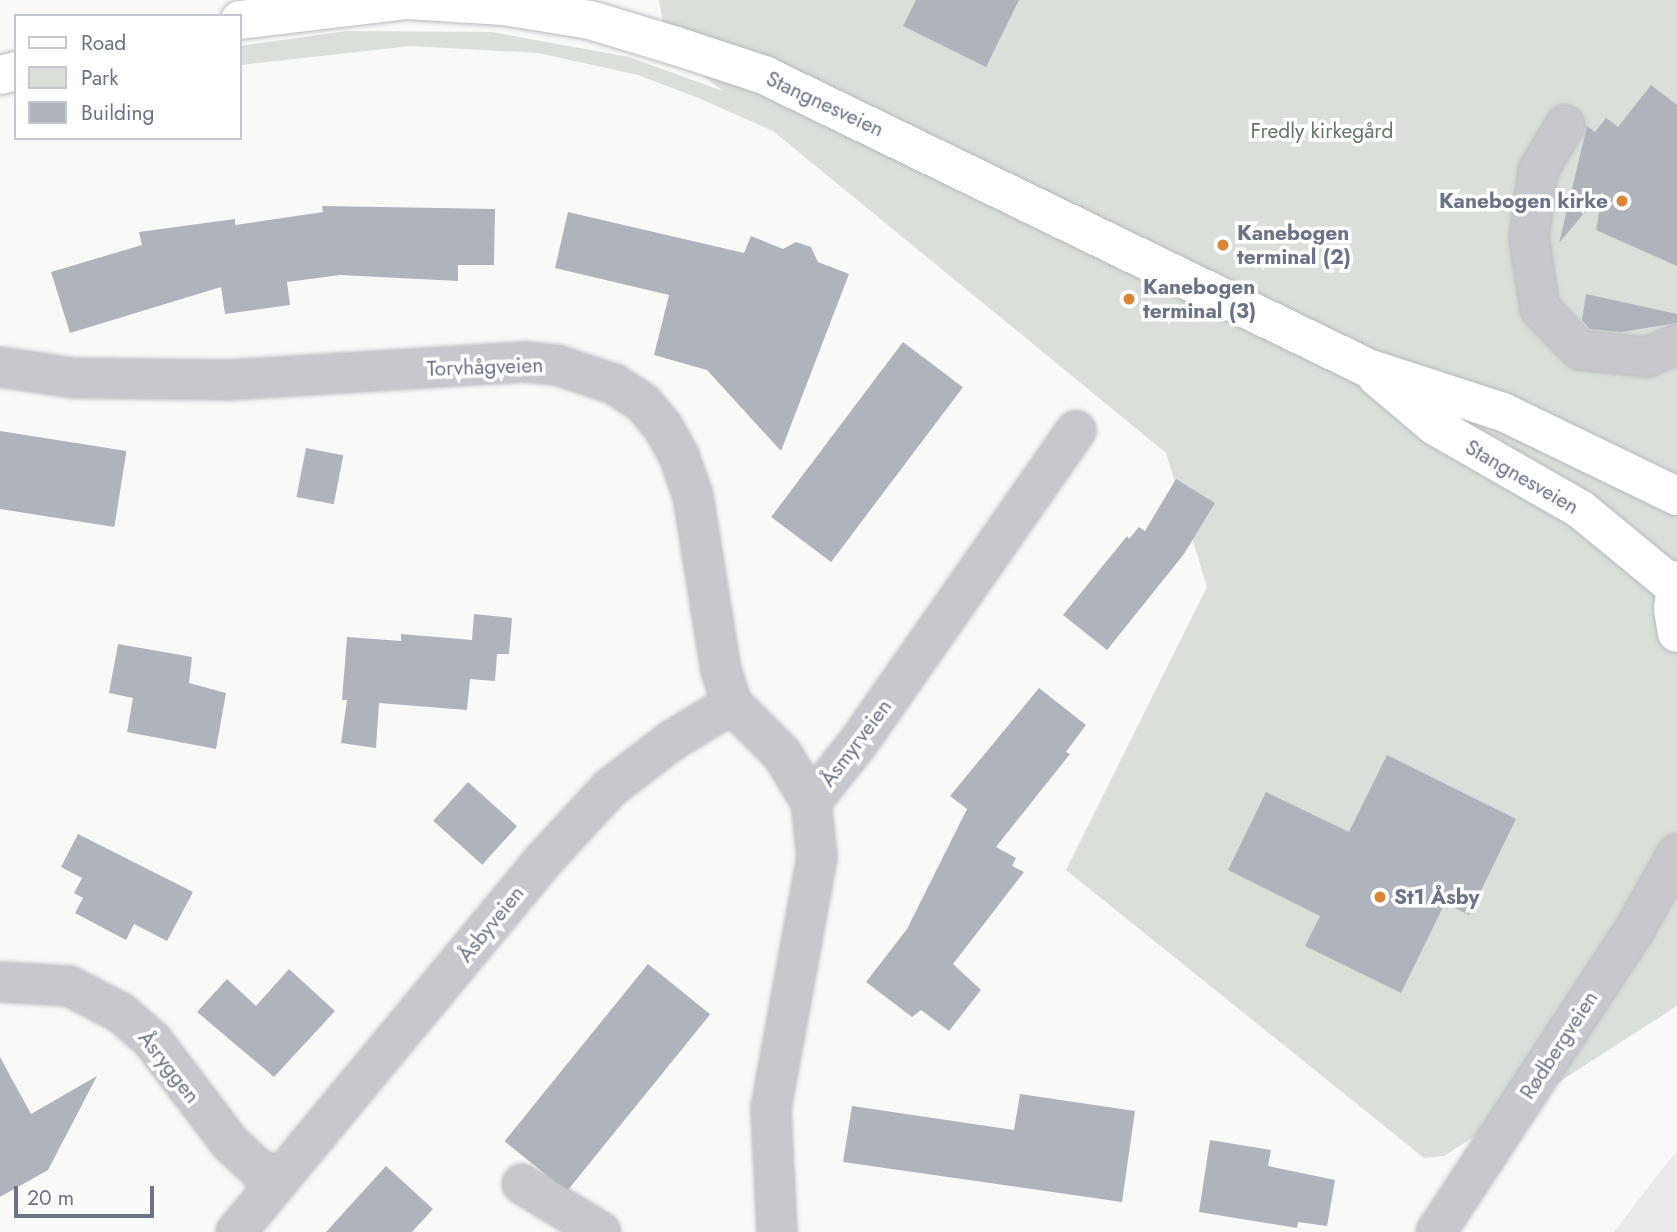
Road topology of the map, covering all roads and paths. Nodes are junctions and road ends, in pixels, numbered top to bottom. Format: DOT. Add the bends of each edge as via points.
graph roads {
  1 [pos="242,20"];
  2 [pos="1564,125"];
  3 [pos="1677,344"];
  4 [pos="0,367"];
  5 [pos="1368,368"];
  6 [pos="1076,430"];
  7 [pos="1677,496"];
  8 [pos="1676,583"];
  9 [pos="1677,632"];
  10 [pos="732,704"];
  11 [pos="811,802"];
  12 [pos="1677,854"];
  13 [pos="0,982"];
  14 [pos="280,1175"];
  15 [pos="522,1184"];
  16 [pos="236,1232"];
  17 [pos="601,1232"];
  18 [pos="777,1232"];
  19 [pos="1436,1232"];
  1 -- 5 [label="main road, Stangnesveien" via="320,8 435,2 504,6 590,20 676,46 776,80"];
  2 -- 3 [label="street" via="1538,171 1529,238 1540,309 1580,350 1648,357"];
  4 -- 10 [label="street, Torvhågveien" via="73,378 215,380 527,362 557,365 614,384 643,403 679,456 693,496 721,670"];
  5 -- 7 [label="main road, Stangnesveien" via="1503,412"];
  5 -- 8 [label="main road, Stangnesveien" via="1436,426 1580,509"];
  6 -- 11 [label="street, Åsmyrveien" via="858,743"];
  8 -- 9 [label="main road, Stangnesveien"];
  10 -- 11 [label="street, Torvhågveien" via="782,754"];
  10 -- 14 [label="street, Åsbyveien" via="671,741 610,788 541,863"];
  11 -- 18 [label="street, Åsmyrveien" via="817,857 771,1108"];
  12 -- 19 [label="street, Rødbergveien" via="1635,929"];
  13 -- 14 [label="street, Åsryggen" via="69,986 121,1013 152,1040 230,1143 260,1171"];
  14 -- 16 [label="street, Åsbyveien"];
  15 -- 17 [label="street"];
}
